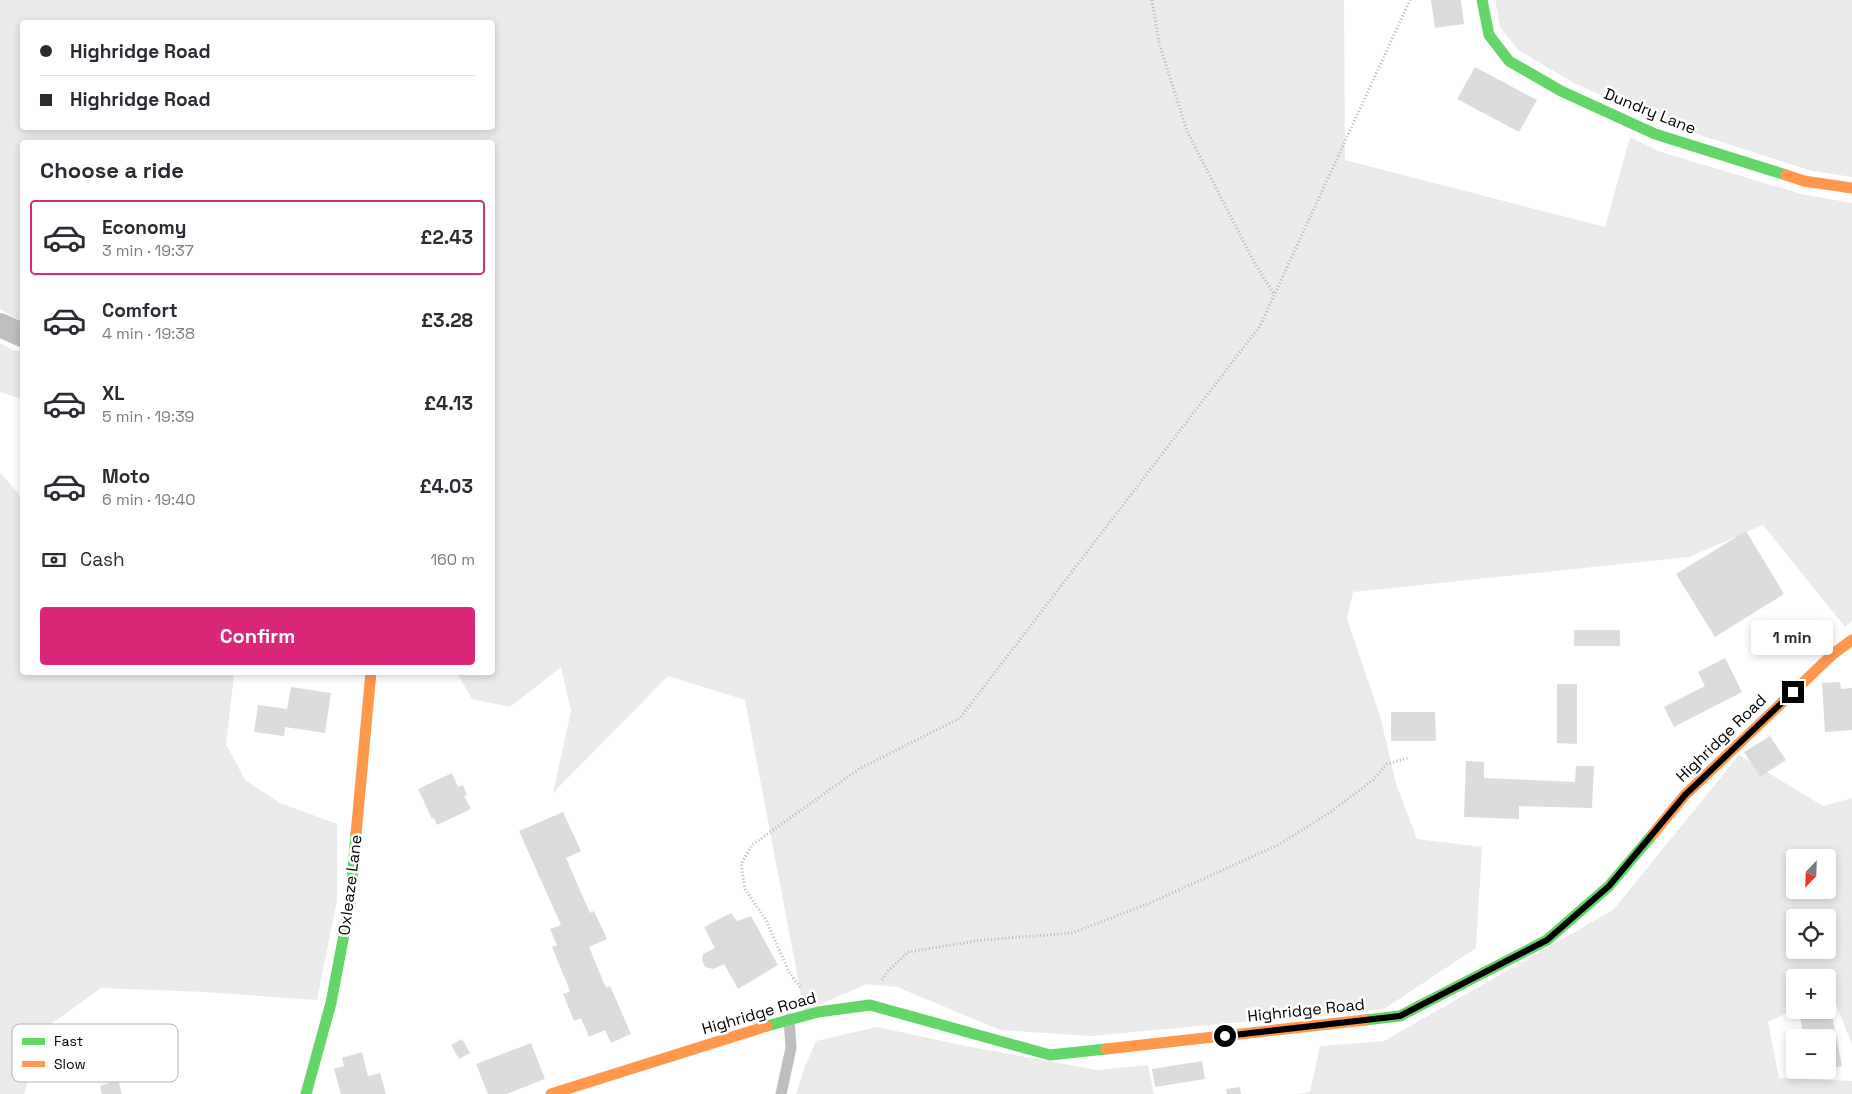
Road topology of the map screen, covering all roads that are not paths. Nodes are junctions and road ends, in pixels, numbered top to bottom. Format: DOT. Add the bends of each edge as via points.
graph roads {
  1 [pos="1482,0"];
  2 [pos="1852,188"];
  3 [pos="0,325"];
  4 [pos="20,334"];
  5 [pos="1852,640"];
  6 [pos="371,675"];
  7 [pos="789,1019"];
  8 [pos="306,1094"];
  9 [pos="551,1094"];
  10 [pos="781,1094"];
  1 -- 2 [label="street, Dundry Lane" via="1489,35 1509,61 1561,91 1655,134 1804,181"];
  3 -- 4 [label="street"];
  5 -- 7 [label="street, Highridge Road" via="1833,654 1685,795 1609,886 1547,940 1400,1016 1050,1055 870,1005"];
  6 -- 8 [label="street, Oxleaze Lane" via="350,903 331,1003"];
  7 -- 9 [label="street, Highridge Road"];
  7 -- 10 [label="lane" via="791,1048"];
}
